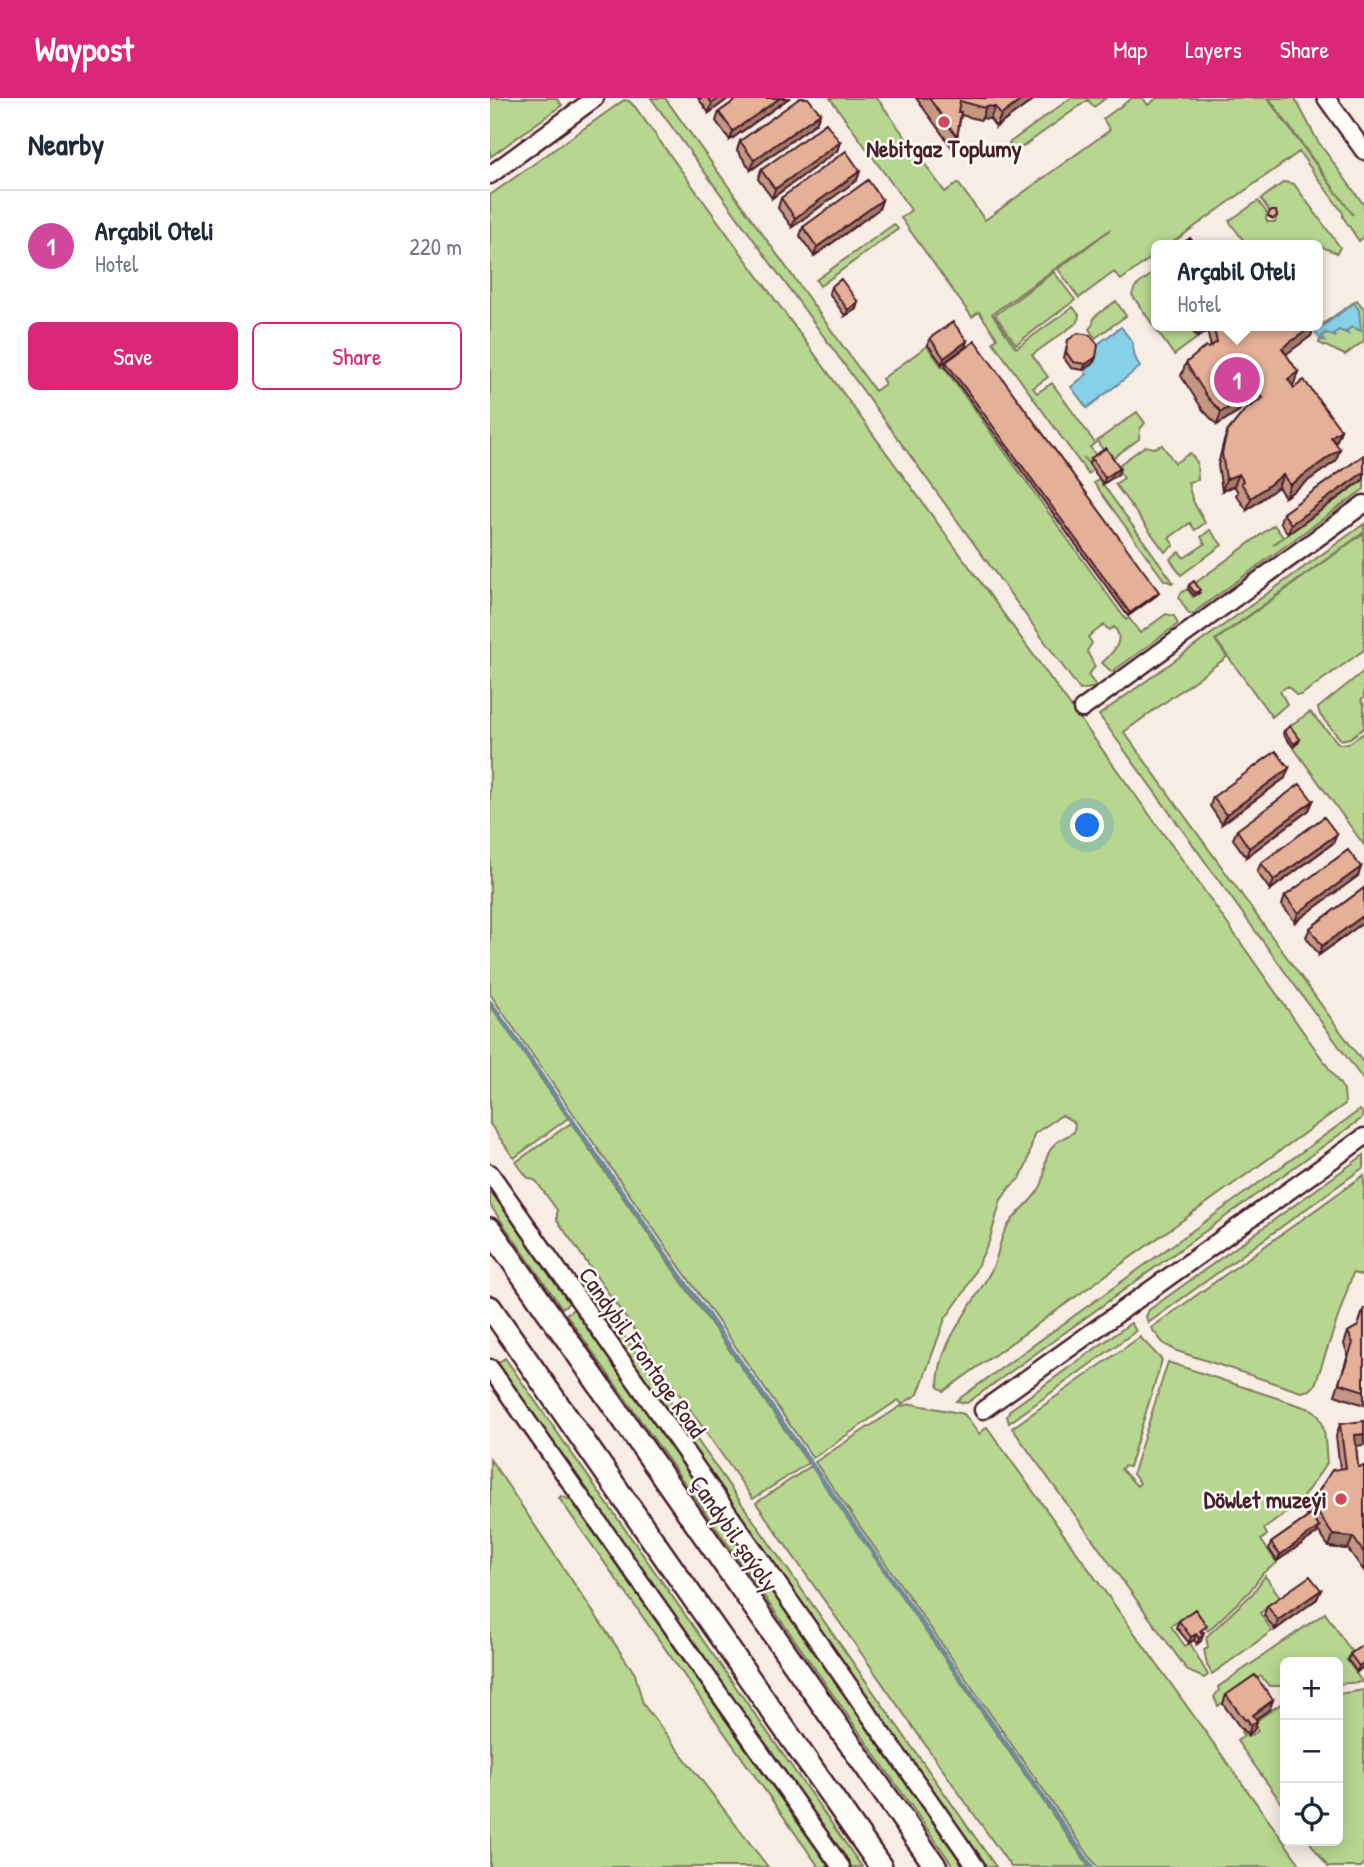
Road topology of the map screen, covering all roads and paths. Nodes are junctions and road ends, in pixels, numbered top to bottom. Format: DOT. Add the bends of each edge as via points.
graph roads {
  1 [pos="595,98"];
  2 [pos="1326,98"];
  3 [pos="1364,150"];
  4 [pos="490,175"];
  5 [pos="1364,505"];
  6 [pos="1083,709"];
  7 [pos="1364,1137"];
  8 [pos="490,1173"];
  9 [pos="490,1229"];
  10 [pos="490,1307"];
  11 [pos="490,1368"];
  12 [pos="983,1410"];
  13 [pos="841,1867"];
  14 [pos="881,1867"];
  15 [pos="936,1867"];
  16 [pos="976,1867"];
  1 -- 4 [label="street"];
  2 -- 3 [label="street"];
  5 -- 6 [label="street"];
  7 -- 12 [label="street"];
  8 -- 16 [label="street, Candybil Frontage Road"];
  9 -- 15 [label="main road, Çandybil şaýoly"];
  10 -- 14 [label="main road"];
  11 -- 13 [label="street"];
}
